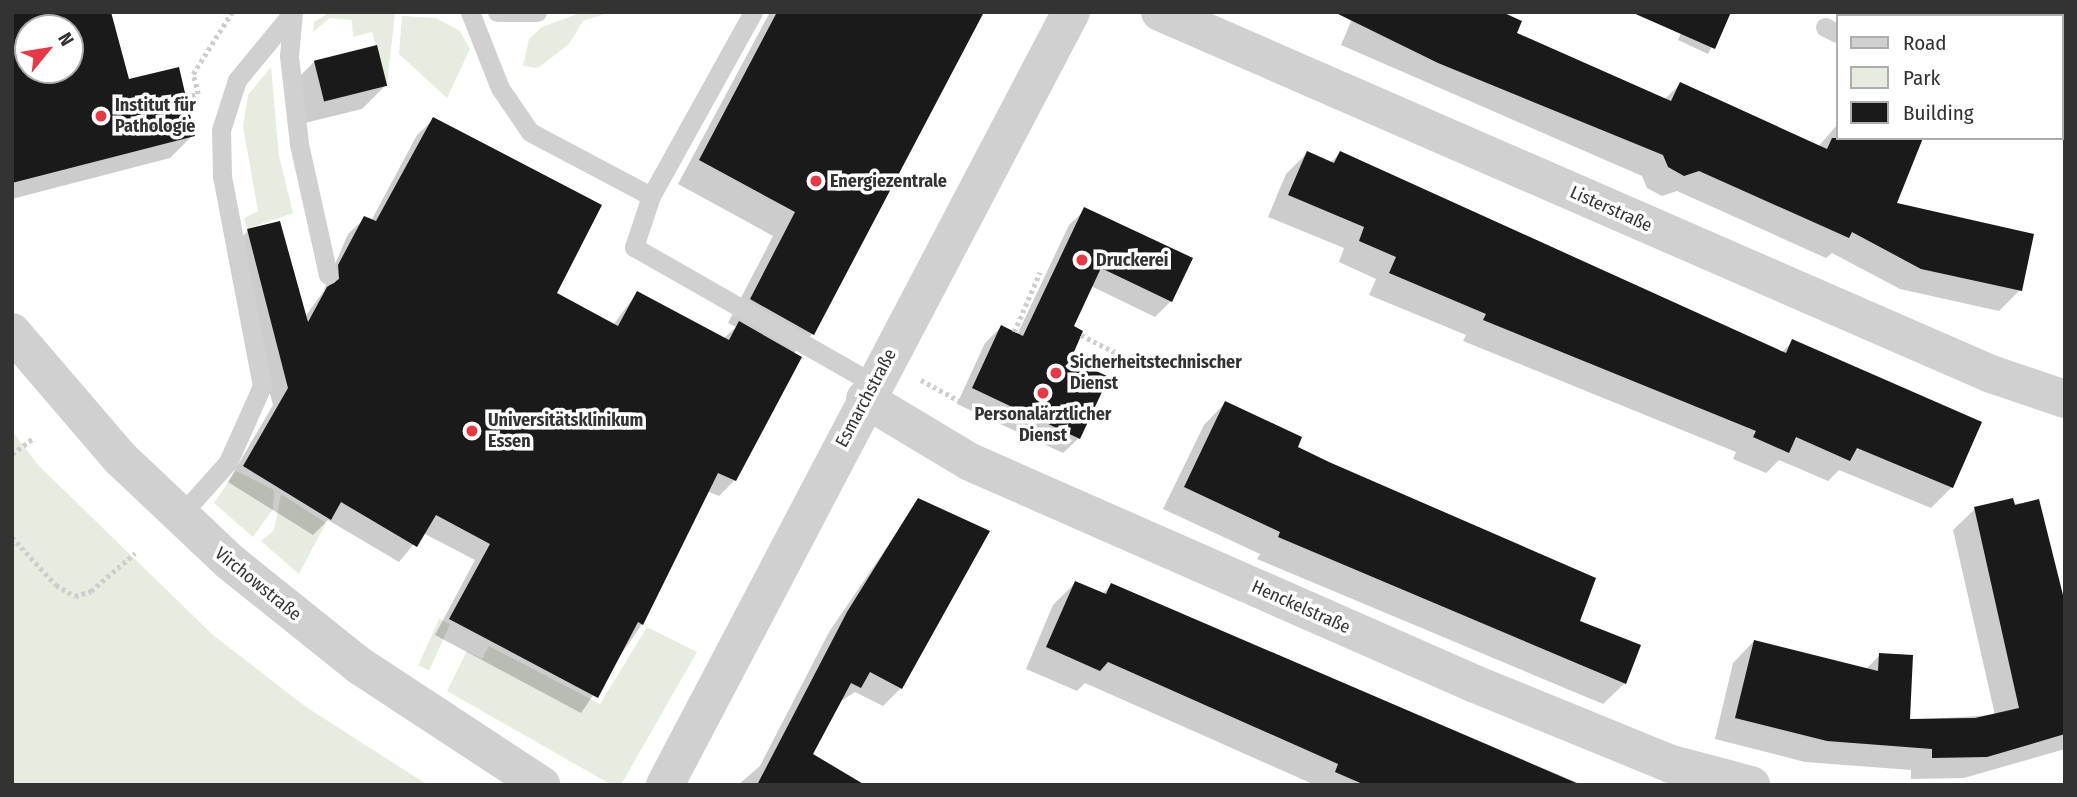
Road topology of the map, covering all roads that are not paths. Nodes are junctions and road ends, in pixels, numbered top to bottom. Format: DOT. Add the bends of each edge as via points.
graph roads {
  1 [pos="293,12"];
  2 [pos="470,12"];
  3 [pos="497,12"];
  4 [pos="537,12"];
  5 [pos="753,12"];
  6 [pos="1071,12"];
  7 [pos="1160,12"];
  8 [pos="651,196"];
  9 [pos="328,275"];
  10 [pos="13,335"];
  11 [pos="870,392"];
  12 [pos="2065,399"];
  13 [pos="179,517"];
  14 [pos="541,785"];
  15 [pos="665,785"];
  16 [pos="1751,785"];
  1 -- 9 [label="lane" via="289,56 299,144"];
  1 -- 13 [label="lane" via="237,80 221,130 222,176 262,386 228,461"];
  2 -- 8 [label="lane" via="500,88 530,132"];
  3 -- 4 [label="lane"];
  5 -- 8 [label="lane"];
  6 -- 11 [label="street, Esmarchstraße"];
  7 -- 12 [label="street, Listerstraße" via="1991,374"];
  8 -- 11 [label="lane" via="634,247"];
  10 -- 13 [label="street, Virchowstraße"];
  11 -- 15 [label="street, Esmarchstraße"];
  11 -- 16 [label="street, Henckelstraße" via="970,462 1658,760"];
  13 -- 14 [label="street, Virchowstraße" via="360,666"];
}
